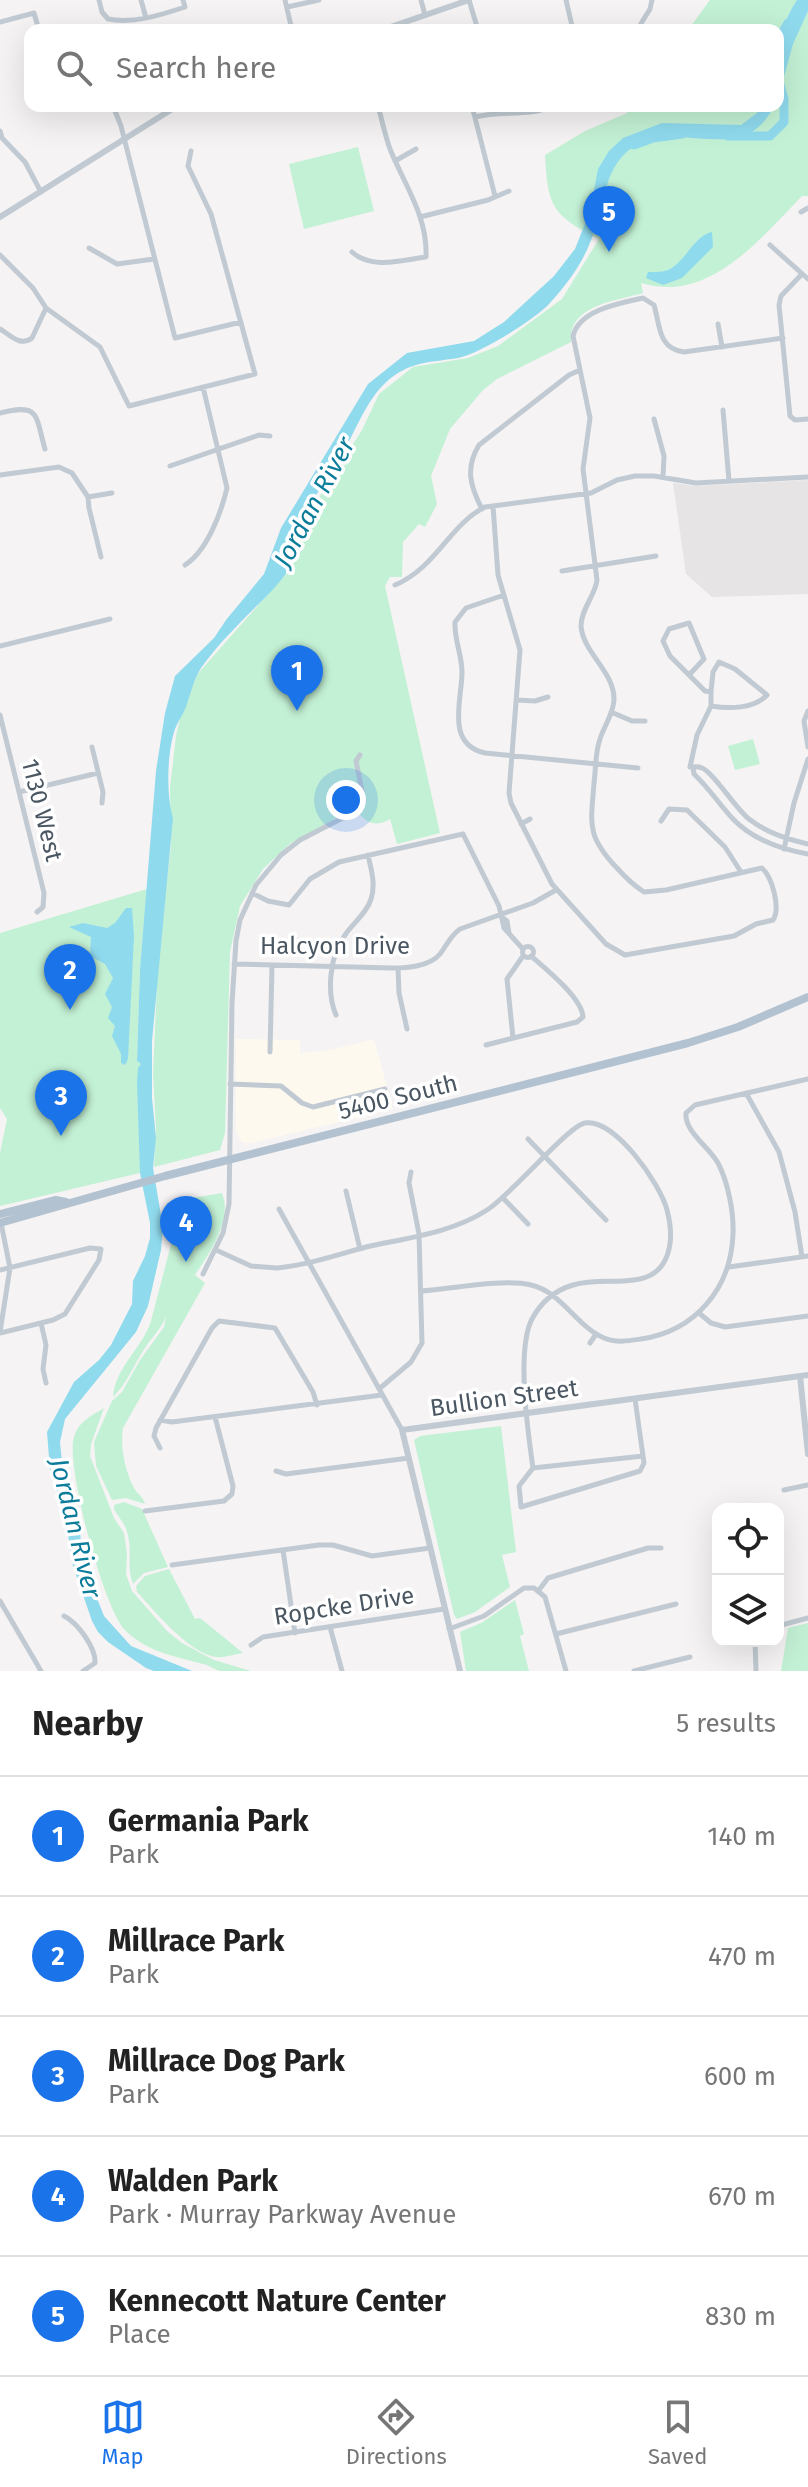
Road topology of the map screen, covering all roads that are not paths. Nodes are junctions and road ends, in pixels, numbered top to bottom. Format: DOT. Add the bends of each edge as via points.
graph roads {
  1 [pos="99,0"];
  2 [pos="141,0"];
  3 [pos="319,0"];
  4 [pos="421,0"];
  5 [pos="469,0"];
  6 [pos="566,0"];
  7 [pos="652,0"];
  8 [pos="286,3"];
  9 [pos="184,4"];
  10 [pos="425,15"];
  11 [pos="146,18"];
  12 [pos="0,22"];
  13 [pos="37,24"];
  14 [pos="291,24"];
  15 [pos="399,24"];
  16 [pos="476,24"];
  17 [pos="572,24"];
  18 [pos="641,24"];
  19 [pos="115,112"];
  20 [pos="168,112"];
  21 [pos="380,112"];
  22 [pos="474,112"];
  23 [pos="537,112"];
  24 [pos="475,117"];
  25 [pos="0,131"];
  26 [pos="125,139"];
  27 [pos="416,149"];
  28 [pos="191,151"];
  29 [pos="395,161"];
  30 [pos="509,191"];
  31 [pos="41,192"];
  32 [pos="495,196"];
  33 [pos="808,208"];
  34 [pos="801,212"];
  35 [pos="0,217"];
  36 [pos="420,217"];
  37 [pos="770,245"];
  38 [pos="89,248"];
  39 [pos="352,252"];
  40 [pos="0,255"];
  41 [pos="154,259"];
  42 [pos="802,274"];
  43 [pos="808,279"];
  44 [pos="46,308"];
  45 [pos="241,322"];
  46 [pos="718,324"];
  47 [pos="0,329"];
  48 [pos="783,338"];
  49 [pos="722,347"];
  50 [pos="580,370"];
  51 [pos="203,387"];
  52 [pos="723,410"];
  53 [pos="0,413"];
  54 [pos="654,419"];
  55 [pos="808,419"];
  56 [pos="270,436"];
  57 [pos="45,449"];
  58 [pos="218,449"];
  59 [pos="170,466"];
  60 [pos="0,475"];
  61 [pos="663,477"];
  62 [pos="808,477"];
  63 [pos="729,481"];
  64 [pos="112,493"];
  65 [pos="533,493"];
  66 [pos="586,494"];
  67 [pos="88,497"];
  68 [pos="534,501"];
  69 [pos="493,506"];
  70 [pos="482,509"];
  71 [pos="656,556"];
  72 [pos="101,557"];
  73 [pos="185,565"];
  74 [pos="595,566"];
  75 [pos="562,571"];
  76 [pos="395,585"];
  77 [pos="504,595"];
  78 [pos="110,619"];
  79 [pos="0,646"];
  80 [pos="689,675"];
  81 [pos="711,692"];
  82 [pos="548,697"];
  83 [pos="517,700"];
  84 [pos="711,706"];
  85 [pos="808,711"];
  86 [pos="611,712"];
  87 [pos="0,715"];
  88 [pos="645,721"];
  89 [pos="92,747"];
  90 [pos="808,747"];
  91 [pos="360,755"];
  92 [pos="512,756"];
  93 [pos="808,759"];
  94 [pos="596,764"];
  95 [pos="638,768"];
  96 [pos="691,768"];
  97 [pos="98,773"];
  98 [pos="19,792"];
  99 [pos="102,803"];
  100 [pos="530,819"];
  101 [pos="661,821"];
  102 [pos="521,824"];
  103 [pos="786,839"];
  104 [pos="808,844"];
  105 [pos="784,849"];
  106 [pos="808,854"];
  107 [pos="368,855"];
  108 [pos="741,872"];
  109 [pos="556,890"];
  110 [pos="252,893"];
  111 [pos="37,912"];
  112 [pos="502,916"];
  113 [pos="523,952"];
  114 [pos="531,956"];
  115 [pos="234,964"];
  116 [pos="272,965"];
  117 [pos="333,967"];
  118 [pos="398,968"];
  119 [pos="808,997"];
  120 [pos="336,1015"];
  121 [pos="407,1029"];
  122 [pos="513,1038"];
  123 [pos="486,1045"];
  124 [pos="270,1052"];
  125 [pos="808,1079"];
  126 [pos="230,1084"];
  127 [pos="385,1089"];
  128 [pos="746,1093"];
  129 [pos="528,1139"];
  130 [pos="545,1158"];
  131 [pos="229,1160"];
  132 [pos="411,1172"];
  133 [pos="346,1191"];
  134 [pos="503,1198"];
  135 [pos="66,1202"];
  136 [pos="279,1209"];
  137 [pos="0,1214"];
  138 [pos="606,1220"];
  139 [pos="0,1223"];
  140 [pos="528,1224"];
  141 [pos="419,1234"];
  142 [pos="360,1249"];
  143 [pos="216,1250"];
  144 [pos="805,1257"];
  145 [pos="308,1262"];
  146 [pos="729,1267"];
  147 [pos="10,1268"];
  148 [pos="0,1270"];
  149 [pos="203,1274"];
  150 [pos="421,1291"];
  151 [pos="552,1295"];
  152 [pos="699,1313"];
  153 [pos="808,1316"];
  154 [pos="41,1323"];
  155 [pos="0,1333"];
  156 [pos="596,1334"];
  157 [pos="590,1343"];
  158 [pos="804,1375"];
  159 [pos="46,1383"];
  160 [pos="380,1392"];
  161 [pos="635,1399"];
  162 [pos="317,1405"];
  163 [pos="527,1413"];
  164 [pos="215,1417"];
  165 [pos="160,1420"];
  166 [pos="402,1430"];
  167 [pos="160,1448"];
  168 [pos="808,1454"];
  169 [pos="643,1456"];
  170 [pos="409,1458"];
  171 [pos="533,1468"];
  172 [pos="276,1471"];
  173 [pos="808,1485"];
  174 [pos="784,1490"];
  175 [pos="145,1511"];
  176 [pos="430,1548"];
  177 [pos="661,1548"];
  178 [pos="283,1550"];
  179 [pos="172,1565"];
  180 [pos="539,1590"];
  181 [pos="0,1601"];
  182 [pos="676,1604"];
  183 [pos="444,1609"];
  184 [pos="64,1616"];
  185 [pos="808,1618"];
  186 [pos="784,1624"];
  187 [pos="330,1627"];
  188 [pos="449,1629"];
  189 [pos="295,1633"];
  190 [pos="556,1634"];
  191 [pos="251,1645"];
  192 [pos="755,1647"];
  193 [pos="690,1657"];
  194 [pos="41,1671"];
  195 [pos="83,1671"];
  196 [pos="342,1671"];
  197 [pos="460,1671"];
  198 [pos="566,1671"];
  199 [pos="634,1671"];
  200 [pos="756,1671"];
  1 -- 11 [label="street" via="108,19"];
  2 -- 11 [label="street"];
  3 -- 8 [label="street"];
  4 -- 10 [label="street"];
  5 -- 10 [label="street"];
  5 -- 16 [label="street"];
  6 -- 17 [label="street"];
  7 -- 18 [label="street"];
  8 -- 14 [label="street"];
  9 -- 11 [label="street"];
  10 -- 15 [label="street"];
  12 -- 13 [label="street" via="34,13"];
  19 -- 26 [label="street"];
  20 -- 26 [label="street"];
  21 -- 29 [label="street"];
  22 -- 24 [label="street"];
  23 -- 24 [label="street"];
  24 -- 32 [label="street"];
  25 -- 31 [label="street"];
  26 -- 31 [label="street"];
  26 -- 41 [label="street"];
  27 -- 29 [label="street"];
  28 -- 45 [label="street" via="188,166 211,214"];
  29 -- 36 [label="street"];
  30 -- 32 [label="street"];
  31 -- 35 [label="street"];
  32 -- 36 [label="street"];
  33 -- 34 [label="street"];
  36 -- 39 [label="street" via="426,257 386,262"];
  37 -- 42 [label="street"];
  38 -- 41 [label="street" via="117,264"];
  40 -- 44 [label="street"];
  41 -- 45 [label="street" via="175,338"];
  42 -- 43 [label="street"];
  42 -- 48 [label="street" via="780,299"];
  44 -- 47 [label="street" via="27,341"];
  44 -- 51 [label="street" via="100,347 129,406"];
  45 -- 51 [label="street" via="255,374"];
  46 -- 49 [label="street"];
  48 -- 49 [label="street"];
  48 -- 55 [label="street" via="790,416"];
  49 -- 50 [label="street" via="684,352 670,348 654,305 643,298 591,314 579,323 573,336"];
  50 -- 66 [label="street" via="590,418 583,458"];
  50 -- 70 [label="street" via="479,445 470,476"];
  51 -- 58 [label="street"];
  52 -- 63 [label="street"];
  53 -- 57 [label="street" via="31,410"];
  54 -- 61 [label="street" via="664,456"];
  56 -- 58 [label="street"];
  58 -- 59 [label="street"];
  58 -- 73 [label="street" via="226,478 224,502 199,555"];
  60 -- 67 [label="street" via="59,467 70,471"];
  61 -- 63 [label="street"];
  61 -- 66 [label="street" via="624,478"];
  62 -- 63 [label="street"];
  64 -- 67 [label="street"];
  65 -- 68 [label="street"];
  66 -- 68 [label="street"];
  66 -- 74 [label="street"];
  67 -- 72 [label="street"];
  68 -- 69 [label="street"];
  69 -- 70 [label="street"];
  69 -- 77 [label="street" via="497,572"];
  70 -- 76 [label="street" via="420,572"];
  71 -- 74 [label="street"];
  74 -- 75 [label="street"];
  74 -- 86 [label="street" via="596,586 582,628 611,685"];
  77 -- 83 [label="street" via="520,646"];
  77 -- 92 [label="street" via="466,608 456,620 462,670 457,720 474,749"];
  78 -- 79 [label="street"];
  80 -- 80 [label="street" via="663,644 669,629 689,623 704,659"];
  80 -- 81 [label="street"];
  81 -- 84 [label="street"];
  81 -- 84 [label="street" via="719,662 767,695 734,709"];
  82 -- 83 [label="street"];
  83 -- 92 [label="street"];
  84 -- 96 [label="street" via="697,735"];
  85 -- 90 [label="street"];
  86 -- 88 [label="street"];
  86 -- 94 [label="street"];
  87 -- 98 [label="street, 1130 West"];
  89 -- 97 [label="street"];
  91 -- 110 [label="street" via="356,761 362,808 300,840 267,869"];
  92 -- 94 [label="street"];
  92 -- 102 [label="street" via="510,799"];
  93 -- 103 [label="street"];
  94 -- 95 [label="street"];
  94 -- 108 [label="street" via="594,838 636,887 661,891"];
  96 -- 103 [label="street" via="700,766 753,822"];
  96 -- 105 [label="street" via="738,823"];
  97 -- 98 [label="street"];
  97 -- 99 [label="street"];
  98 -- 111 [label="street, 1130 West" via="44,893"];
  100 -- 102 [label="street"];
  101 -- 108 [label="street" via="669,809 687,810 725,847"];
  102 -- 109 [label="street"];
  103 -- 104 [label="street"];
  103 -- 105 [label="street"];
  105 -- 106 [label="street"];
  107 -- 110 [label="street" via="321,871 289,905"];
  107 -- 112 [label="street" via="463,834"];
  107 -- 117 [label="street" via="372,896 340,941"];
  108 -- 109 [label="street" via="765,870 775,917 736,936 625,955 606,944"];
  109 -- 112 [label="street, Halcyon Drive"];
  110 -- 115 [label="street" via="237,930"];
  112 -- 113 [label="street"];
  112 -- 118 [label="street, Halcyon Drive" via="456,932 434,960"];
  113 -- 114 [label="street"];
  113 -- 114 [label="street" via="532,948"];
  113 -- 122 [label="street" via="507,979"];
  114 -- 122 [label="street" via="584,1015 577,1022"];
  115 -- 116 [label="street, Halcyon Drive"];
  115 -- 126 [label="street"];
  116 -- 117 [label="street, Halcyon Drive"];
  116 -- 124 [label="street"];
  117 -- 118 [label="street, Halcyon Drive"];
  117 -- 120 [label="street"];
  118 -- 121 [label="street"];
  119 -- 131 [label="main road, 5400 South" via="672,1048"];
  122 -- 123 [label="street"];
  125 -- 128 [label="street"];
  126 -- 127 [label="street" via="281,1086 313,1107"];
  126 -- 131 [label="street"];
  128 -- 144 [label="street" via="779,1152"];
  128 -- 146 [label="street" via="691,1107 685,1119 721,1172 733,1227"];
  129 -- 130 [label="street"];
  130 -- 134 [label="street"];
  130 -- 138 [label="street"];
  130 -- 151 [label="street" via="578,1125 593,1122 609,1128 661,1190 672,1232 666,1259 648,1276 583,1283"];
  131 -- 135 [label="main road, 5400 South"];
  131 -- 143 [label="street" via="227,1218"];
  132 -- 141 [label="street"];
  133 -- 142 [label="street"];
  134 -- 140 [label="street"];
  134 -- 141 [label="street" via="466,1221"];
  135 -- 137 [label="main road, 5400 South"];
  135 -- 139 [label="main road, 5400 South"];
  136 -- 145 [label="street"];
  139 -- 147 [label="street"];
  141 -- 142 [label="street"];
  141 -- 150 [label="street"];
  142 -- 145 [label="street"];
  143 -- 145 [label="street" via="260,1268"];
  143 -- 149 [label="street"];
  144 -- 146 [label="street"];
  145 -- 160 [label="street"];
  146 -- 152 [label="street"];
  147 -- 148 [label="street"];
  147 -- 154 [label="street" via="101,1249 70,1309"];
  147 -- 155 [label="street"];
  150 -- 151 [label="street" via="524,1283"];
  150 -- 160 [label="street" via="420,1349"];
  151 -- 156 [label="street"];
  151 -- 163 [label="street" via="527,1332"];
  152 -- 153 [label="street" via="725,1327"];
  152 -- 156 [label="street" via="653,1337 618,1341"];
  154 -- 155 [label="street"];
  154 -- 159 [label="street"];
  156 -- 157 [label="street"];
  158 -- 161 [label="street, Bullion Street"];
  158 -- 168 [label="street"];
  160 -- 162 [label="street"];
  160 -- 166 [label="street"];
  161 -- 163 [label="street, Bullion Street"];
  161 -- 169 [label="street"];
  162 -- 164 [label="street"];
  162 -- 165 [label="street" via="278,1330 219,1321"];
  163 -- 166 [label="street, Bullion Street"];
  163 -- 171 [label="street"];
  164 -- 165 [label="street"];
  164 -- 175 [label="street" via="231,1496"];
  165 -- 167 [label="street" via="154,1436"];
  166 -- 170 [label="street, Bullion Street"];
  169 -- 171 [label="street"];
  169 -- 171 [label="street" via="640,1471 521,1507 519,1486"];
  170 -- 172 [label="street"];
  170 -- 176 [label="street, Bullion Street"];
  173 -- 174 [label="street"];
  176 -- 178 [label="street" via="372,1556 328,1545"];
  176 -- 183 [label="street, Bullion Street"];
  177 -- 180 [label="street" via="548,1578"];
  178 -- 179 [label="street"];
  178 -- 189 [label="street"];
  180 -- 188 [label="street" via="524,1588 484,1616"];
  180 -- 190 [label="street"];
  181 -- 194 [label="street"];
  182 -- 190 [label="street"];
  183 -- 187 [label="street, Ropcke Drive"];
  183 -- 188 [label="street, Bullion Street"];
  184 -- 195 [label="street" via="75,1623 96,1658"];
  185 -- 186 [label="street"];
  187 -- 189 [label="street, Ropcke Drive"];
  187 -- 196 [label="street"];
  188 -- 197 [label="street, Bullion Street"];
  189 -- 191 [label="street, Ropcke Drive" via="263,1637"];
  190 -- 198 [label="street"];
  192 -- 200 [label="street"];
  193 -- 199 [label="street"];
}
